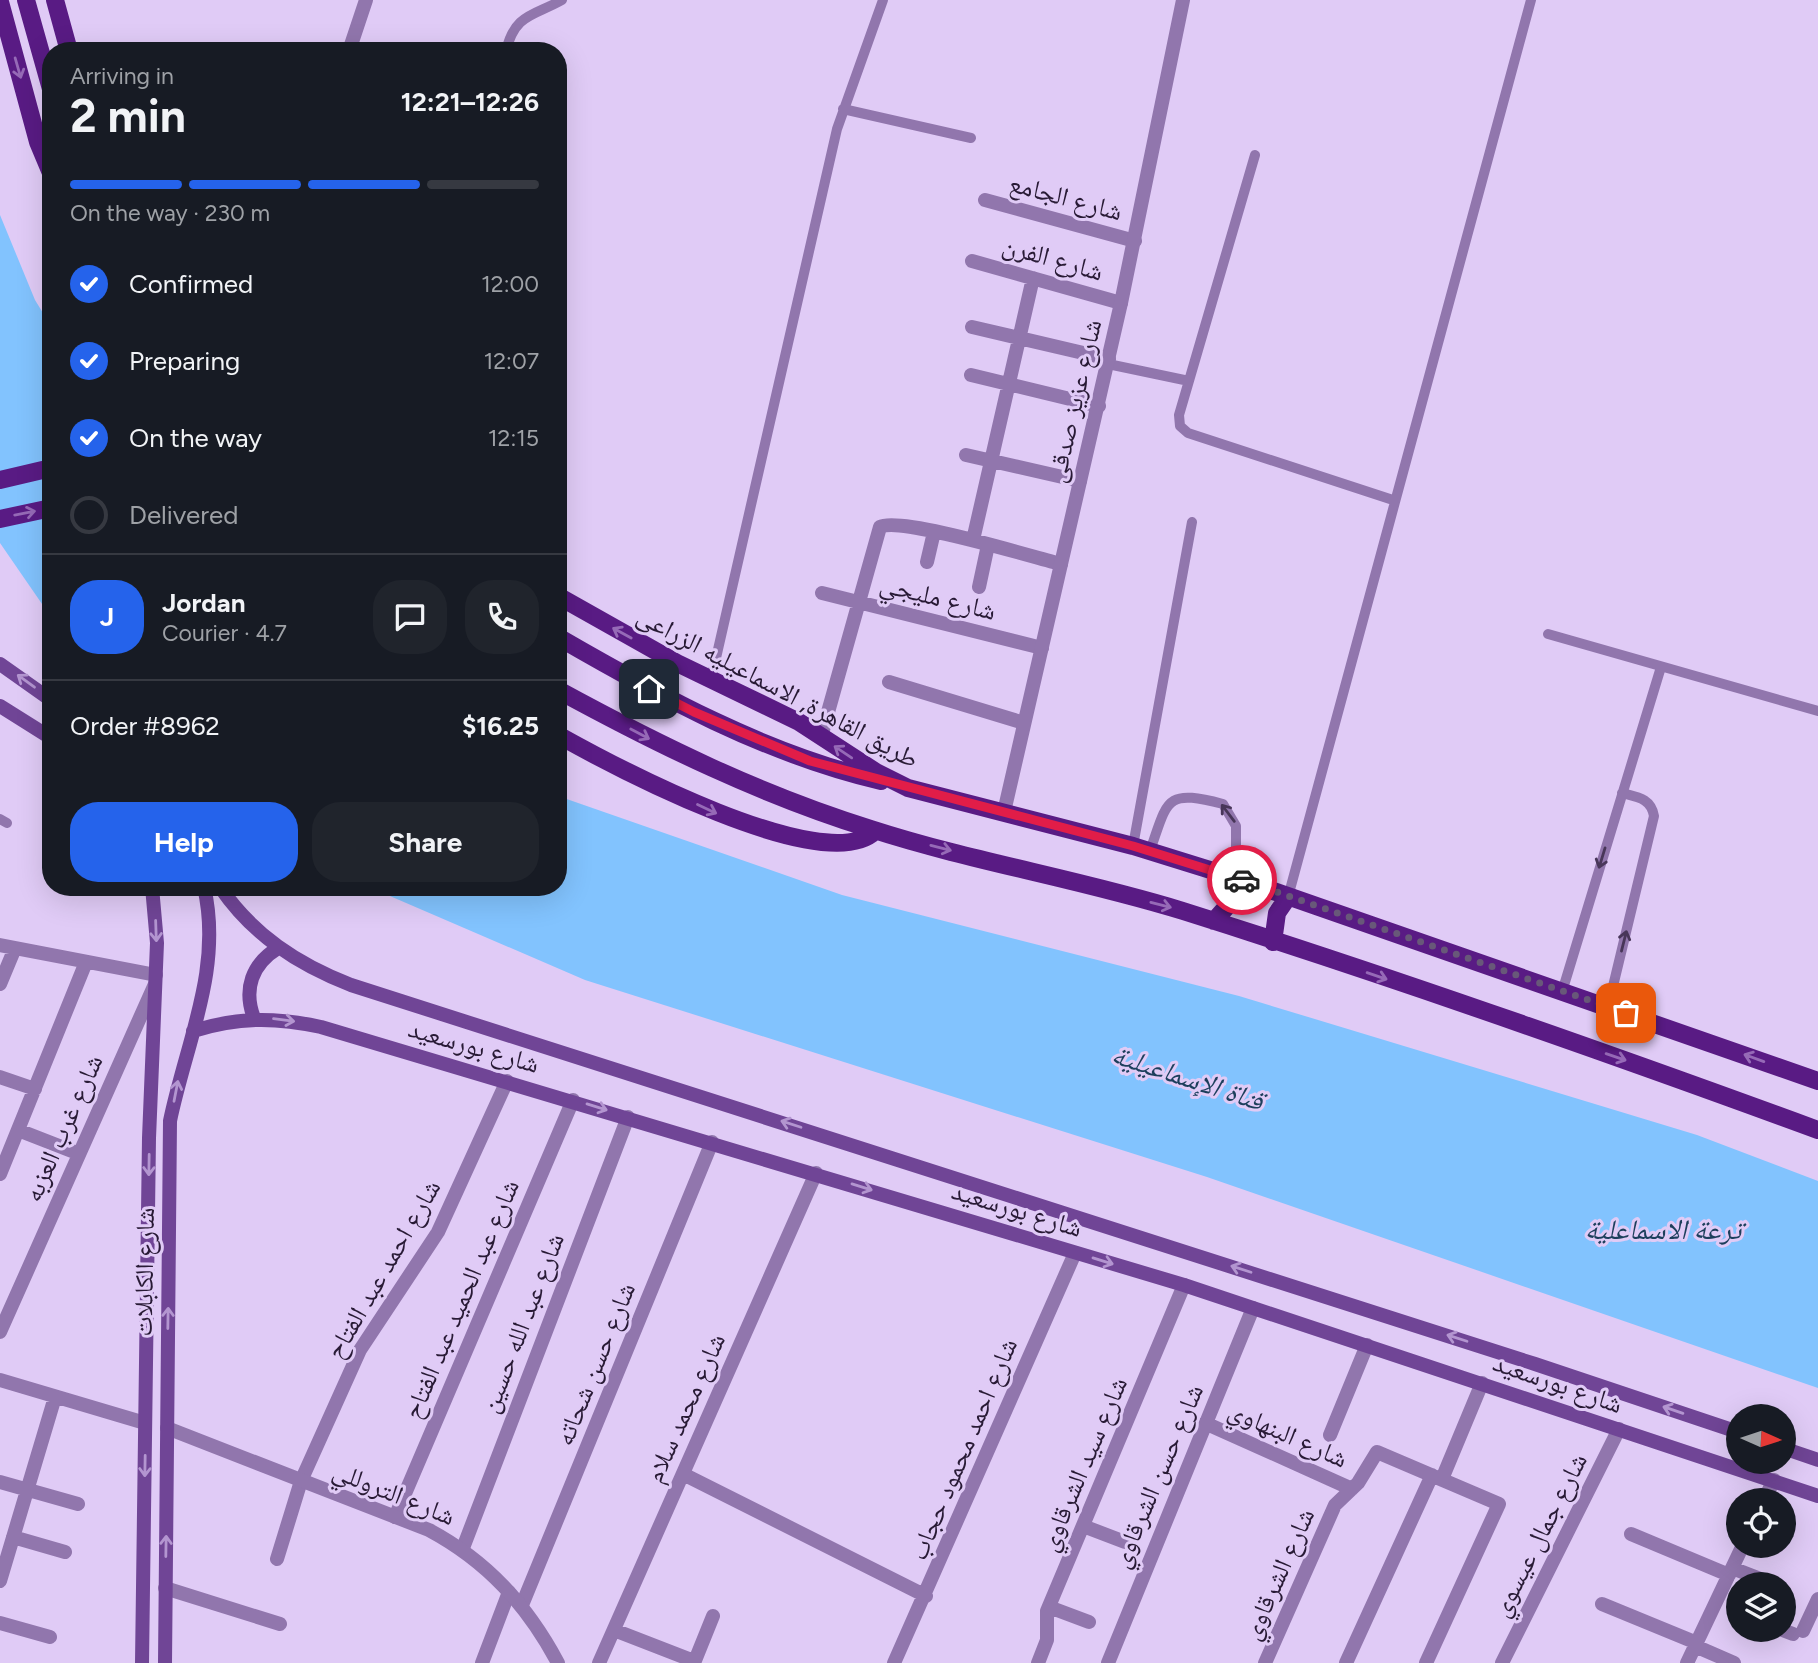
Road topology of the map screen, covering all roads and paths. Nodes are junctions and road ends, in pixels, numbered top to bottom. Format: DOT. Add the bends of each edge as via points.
graph roads {
  1 [pos="26,0"];
  2 [pos="55,0"];
  3 [pos="366,0"];
  4 [pos="562,0"];
  5 [pos="883,0"];
  6 [pos="1182,0"];
  7 [pos="1531,0"];
  8 [pos="0,2"];
  9 [pos="67,42"];
  10 [pos="352,42"];
  11 [pos="509,42"];
  12 [pos="42,57"];
  13 [pos="843,109"];
  14 [pos="971,138"];
  15 [pos="42,152"];
  16 [pos="1255,155"];
  17 [pos="985,200"];
  18 [pos="1135,241"];
  19 [pos="972,261"];
  20 [pos="1033,278"];
  21 [pos="1122,303"];
  22 [pos="972,327"];
  23 [pos="1019,338"];
  24 [pos="1108,361"];
  25 [pos="971,375"];
  26 [pos="1189,381"];
  27 [pos="1009,384"];
  28 [pos="1098,406"];
  29 [pos="966,454"];
  30 [pos="991,460"];
  31 [pos="42,469"];
  32 [pos="0,481"];
  33 [pos="1080,481"];
  34 [pos="1393,500"];
  35 [pos="42,510"];
  36 [pos="0,519"];
  37 [pos="1192,522"];
  38 [pos="934,532"];
  39 [pos="972,540"];
  40 [pos="988,545"];
  41 [pos="927,562"];
  42 [pos="1061,564"];
  43 [pos="979,587"];
  44 [pos="822,593"];
  45 [pos="567,601"];
  46 [pos="858,602"];
  47 [pos="1548,634"];
  48 [pos="567,642"];
  49 [pos="1042,648"];
  50 [pos="0,664"];
  51 [pos="1661,667"];
  52 [pos="711,680"];
  53 [pos="889,682"];
  54 [pos="42,694"];
  55 [pos="567,695"];
  56 [pos="0,706"];
  57 [pos="1818,712"];
  58 [pos="1024,723"];
  59 [pos="42,732"];
  60 [pos="821,737"];
  61 [pos="567,741"];
  62 [pos="908,788"];
  63 [pos="1622,793"];
  64 [pos="1004,812"];
  65 [pos="875,831"];
  66 [pos="1141,849"];
  67 [pos="1236,878"];
  68 [pos="153,896"];
  69 [pos="205,896"];
  70 [pos="227,896"];
  71 [pos="1288,897"];
  72 [pos="1214,921"];
  73 [pos="1273,942"];
  74 [pos="7,947"];
  75 [pos="278,948"];
  76 [pos="86,962"];
  77 [pos="156,979"];
  78 [pos="0,984"];
  79 [pos="1562,992"];
  80 [pos="1608,1007"];
  81 [pos="254,1018"];
  82 [pos="193,1031"];
  83 [pos="0,1077"];
  84 [pos="507,1081"];
  85 [pos="1818,1081"];
  86 [pos="35,1088"];
  87 [pos="573,1100"];
  88 [pos="628,1116"];
  89 [pos="18,1130"];
  90 [pos="1818,1130"];
  91 [pos="712,1142"];
  92 [pos="77,1153"];
  93 [pos="4,1154"];
  94 [pos="816,1173"];
  95 [pos="0,1174"];
  96 [pos="1075,1253"];
  97 [pos="1184,1285"];
  98 [pos="1253,1308"];
  99 [pos="0,1332"];
  100 [pos="1367,1345"];
  101 [pos="0,1380"];
  102 [pos="1482,1382"];
  103 [pos="55,1397"];
  104 [pos="145,1423"];
  105 [pos="1205,1423"];
  106 [pos="167,1428"];
  107 [pos="1619,1429"];
  108 [pos="1726,1429"];
  109 [pos="1331,1435"];
  110 [pos="1796,1452"];
  111 [pos="1818,1460"];
  112 [pos="683,1474"];
  113 [pos="1437,1477"];
  114 [pos="1774,1480"];
  115 [pos="301,1481"];
  116 [pos="0,1482"];
  117 [pos="1770,1488"];
  118 [pos="1352,1489"];
  119 [pos="27,1490"];
  120 [pos="1818,1496"];
  121 [pos="78,1504"];
  122 [pos="395,1517"];
  123 [pos="1083,1526"];
  124 [pos="1631,1534"];
  125 [pos="13,1537"];
  126 [pos="1125,1542"];
  127 [pos="463,1548"];
  128 [pos="65,1552"];
  129 [pos="1736,1558"];
  130 [pos="276,1559"];
  131 [pos="1730,1571"];
  132 [pos="1734,1572"];
  133 [pos="0,1581"];
  134 [pos="165,1588"];
  135 [pos="509,1592"];
  136 [pos="926,1596"];
  137 [pos="1818,1598"];
  138 [pos="1602,1604"];
  139 [pos="522,1605"];
  140 [pos="1049,1607"];
  141 [pos="713,1615"];
  142 [pos="1089,1622"];
  143 [pos="0,1623"];
  144 [pos="280,1624"];
  145 [pos="1796,1627"];
  146 [pos="614,1630"];
  147 [pos="50,1637"];
  148 [pos="1696,1645"];
  149 [pos="694,1662"];
  150 [pos="142,1663"];
  151 [pos="165,1663"];
  152 [pos="482,1663"];
  153 [pos="558,1663"];
  154 [pos="599,1663"];
  155 [pos="894,1663"];
  156 [pos="1038,1663"];
  157 [pos="1108,1663"];
  158 [pos="1265,1663"];
  159 [pos="1346,1663"];
  160 [pos="1426,1663"];
  161 [pos="1502,1663"];
  162 [pos="1687,1663"];
  163 [pos="1734,1663"];
  1 -- 12 [label="main road"];
  2 -- 9 [label="main road"];
  3 -- 10 [label="street"];
  4 -- 11 [label="lane" via="523,19"];
  5 -- 13 [label="lane"];
  6 -- 18 [label="street, شارع عزيز صدقى"];
  7 -- 34 [label="lane"];
  8 -- 15 [label="main road, one-way"];
  13 -- 14 [label="lane"];
  13 -- 52 [label="lane"];
  16 -- 26 [label="lane"];
  17 -- 18 [label="street, شارع الجامع"];
  18 -- 21 [label="street, شارع عزيز صدقى"];
  19 -- 20 [label="street, شارع الفرن"];
  20 -- 21 [label="street, شارع الفرن"];
  20 -- 23 [label="street"];
  21 -- 24 [label="street, شارع عزيز صدقى"];
  22 -- 23 [label="street"];
  23 -- 24 [label="street"];
  23 -- 27 [label="street"];
  24 -- 26 [label="lane"];
  24 -- 28 [label="street, شارع عزيز صدقى"];
  25 -- 27 [label="street"];
  26 -- 34 [label="lane" via="1178,420 1188,433"];
  27 -- 28 [label="street"];
  27 -- 30 [label="street"];
  28 -- 33 [label="street, شارع عزيز صدقى"];
  29 -- 30 [label="street"];
  30 -- 33 [label="street"];
  30 -- 39 [label="street"];
  31 -- 32 [label="main road"];
  33 -- 42 [label="street, شارع عزيز صدقى"];
  34 -- 71 [label="lane"];
  36 -- 35 [label="main road, one-way"];
  37 -- 66 [label="lane"];
  38 -- 39 [label="street"];
  38 -- 41 [label="street"];
  38 -- 46 [label="street" via="886,524 876,533"];
  39 -- 40 [label="street"];
  40 -- 42 [label="street"];
  40 -- 43 [label="street"];
  42 -- 49 [label="street, شارع عزيز صدقى"];
  44 -- 46 [label="street, شارع مليجي"];
  52 -- 45 [label="main road, طريق القاهرة, الاسماعيليه الزراعى, one-way"];
  46 -- 49 [label="street, شارع مليجي"];
  46 -- 60 [label="street"];
  47 -- 51 [label="lane"];
  48 -- 62 [label="main road" via="694,712 762,743"];
  49 -- 58 [label="street, شارع عزيز صدقى"];
  54 -- 50 [label="main road, one-way"];
  51 -- 57 [label="lane"];
  51 -- 63 [label="lane"];
  52 -- 60 [label="main road, طريق القاهرة, الاسماعيليه الزراعى"];
  53 -- 58 [label="street"];
  55 -- 65 [label="main road, one-way" via="741,781"];
  56 -- 59 [label="main road"];
  58 -- 64 [label="street, شارع عزيز صدقى"];
  62 -- 60 [label="main road, طريق القاهرة, الاسماعيليه الزراعى, one-way"];
  61 -- 65 [label="main road, one-way" via="755,827 846,842 864,839"];
  62 -- 64 [label="main road, طريق القاهرة, الاسماعيليه الزراعى"];
  63 -- 79 [label="lane, one-way"];
  80 -- 63 [label="lane, one-way" via="1654,816 1645,800"];
  64 -- 66 [label="main road, طريق القاهرة, الاسماعيليه الزراعى"];
  65 -- 72 [label="main road, one-way"];
  66 -- 67 [label="main road, طريق القاهرة, الاسماعيليه الزراعى"];
  67 -- 66 [label="lane, one-way" via="1236,826 1223,804 1178,797 1168,804"];
  67 -- 71 [label="main road, طريق القاهرة, الاسماعيليه الزراعى"];
  67 -- 72 [label="main road" via="1230,902"];
  68 -- 77 [label="main road, شارع الكابلات, one-way"];
  69 -- 82 [label="main road, شارع الكابلات" via="209,963"];
  70 -- 75 [label="main road, شارع بورسعيد" via="255,930"];
  71 -- 73 [label="main road" via="1277,913"];
  71 -- 79 [label="main road, طريق القاهرة, الاسماعيليه الزراعى"];
  72 -- 73 [label="main road"];
  73 -- 90 [label="main road, one-way"];
  74 -- 76 [label="street"];
  74 -- 78 [label="street"];
  75 -- 81 [label="main road" via="260,962 250,984"];
  108 -- 75 [label="main road, شارع بورسعيد, one-way" via="1522,1359 351,985"];
  76 -- 77 [label="street"];
  76 -- 86 [label="street"];
  77 -- 92 [label="street, شارع غرب العزبه"];
  77 -- 104 [label="main road, شارع الكابلات, one-way"];
  79 -- 80 [label="main road, طريق القاهرة, الاسماعيليه الزراعى"];
  85 -- 80 [label="main road, طريق القاهرة, الاسماعيليه الزراعى, one-way"];
  81 -- 82 [label="main road, شارع بورسعيد"];
  81 -- 84 [label="main road, شارع بورسعيد, one-way" via="321,1027"];
  106 -- 82 [label="main road, شارع الكابلات, one-way" via="170,1121"];
  83 -- 86 [label="street"];
  84 -- 87 [label="main road, شارع بورسعيد"];
  84 -- 115 [label="street, شارع احمد عبد الفتاح" via="438,1232 360,1350"];
  86 -- 89 [label="street"];
  87 -- 88 [label="main road, شارع بورسعيد, one-way"];
  87 -- 122 [label="street, شارع عبد الحميد عبد الفتاح"];
  88 -- 91 [label="main road, شارع بورسعيد"];
  88 -- 127 [label="street, شارع عبد الله حسين"];
  89 -- 92 [label="street"];
  89 -- 93 [label="street"];
  91 -- 94 [label="main road, شارع بورسعيد"];
  91 -- 139 [label="street, شارع حسن شحاته"];
  92 -- 99 [label="street, شارع غرب العزبه"];
  93 -- 95 [label="street"];
  94 -- 96 [label="main road, شارع بورسعيد, one-way"];
  94 -- 112 [label="street, شارع محمد سلام"];
  96 -- 97 [label="main road, شارع بورسعيد, one-way"];
  96 -- 136 [label="street, شارع احمد محمود حجاب"];
  97 -- 98 [label="main road, شارع بورسعيد"];
  97 -- 123 [label="street, شارع سيد الشرقاوي"];
  98 -- 100 [label="main road, شارع بورسعيد"];
  98 -- 105 [label="street, شارع حسن الشرقاوي"];
  100 -- 102 [label="main road, شارع بورسعيد"];
  100 -- 109 [label="street"];
  101 -- 103 [label="street"];
  102 -- 107 [label="main road, شارع بورسعيد"];
  102 -- 113 [label="street"];
  103 -- 104 [label="street"];
  103 -- 119 [label="street"];
  104 -- 150 [label="main road, شارع الكابلات, one-way"];
  105 -- 118 [label="street, شارع البنهاوي"];
  105 -- 157 [label="street, شارع حسن الشرقاوي"];
  106 -- 115 [label="street, شارع التروللي"];
  134 -- 106 [label="main road, شارع الكابلات, one-way"];
  107 -- 114 [label="main road, شارع بورسعيد"];
  107 -- 161 [label="street, شارع جمال عيسوي"];
  110 -- 111 [label="main road"];
  112 -- 136 [label="street"];
  112 -- 146 [label="street, شارع محمد سلام"];
  113 -- 118 [label="street" via="1376,1452"];
  113 -- 159 [label="street"];
  113 -- 160 [label="street" via="1499,1503"];
  114 -- 117 [label="street"];
  114 -- 120 [label="main road, شارع بورسعيد"];
  115 -- 122 [label="street, شارع التروللي"];
  115 -- 130 [label="street, شارع احمد عبد الفتاح"];
  116 -- 119 [label="street"];
  118 -- 158 [label="street, شارع الشرقاوي" via="1335,1505"];
  119 -- 121 [label="street"];
  119 -- 125 [label="street"];
  122 -- 127 [label="street, شارع التروللي"];
  123 -- 126 [label="street"];
  123 -- 140 [label="street, شارع سيد الشرقاوي"];
  124 -- 131 [label="street"];
  125 -- 128 [label="street"];
  125 -- 133 [label="street"];
  127 -- 135 [label="street, شارع التروللي"];
  129 -- 131 [label="street"];
  131 -- 132 [label="street"];
  131 -- 148 [label="street"];
  134 -- 144 [label="street"];
  134 -- 151 [label="main road, شارع الكابلات"];
  135 -- 139 [label="street, شارع التروللي"];
  135 -- 152 [label="street"];
  136 -- 155 [label="street, شارع احمد محمود حجاب"];
  137 -- 145 [label="street"];
  138 -- 148 [label="street"];
  139 -- 153 [label="street, شارع التروللي"];
  140 -- 142 [label="street"];
  140 -- 156 [label="street, شارع سيد الشرقاوي" via="1047,1640"];
  141 -- 149 [label="street"];
  143 -- 147 [label="street"];
  146 -- 149 [label="street"];
  146 -- 154 [label="street, شارع محمد سلام"];
  148 -- 162 [label="street"];
  148 -- 163 [label="street"];
}
